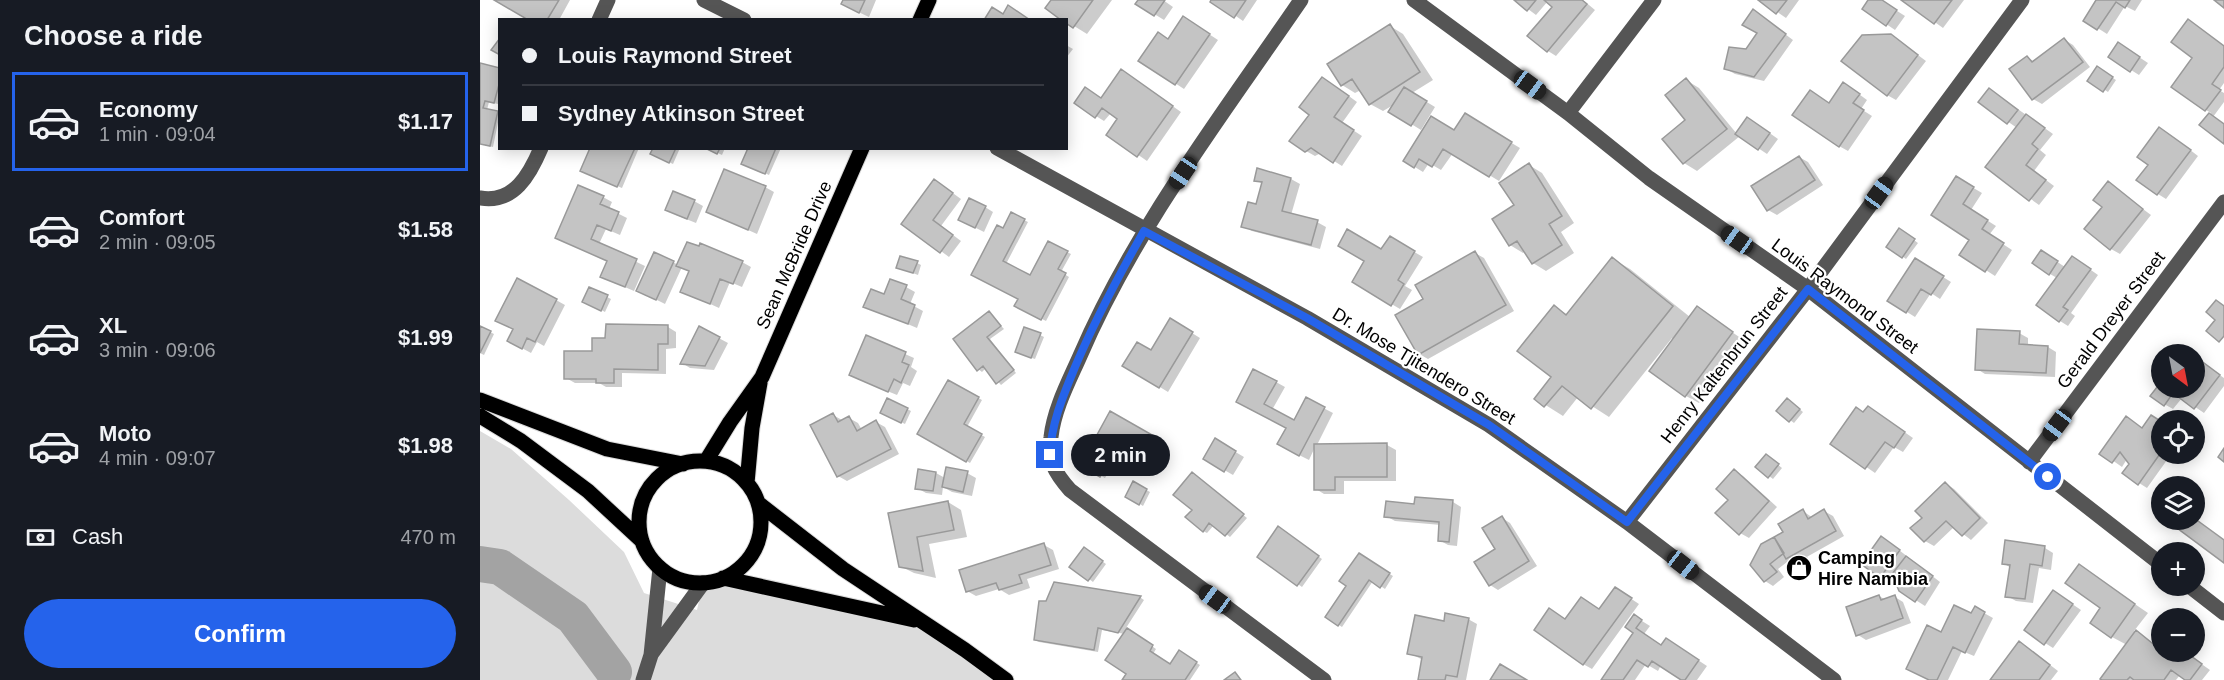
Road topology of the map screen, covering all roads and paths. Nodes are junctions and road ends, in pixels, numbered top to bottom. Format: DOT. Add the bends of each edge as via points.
graph roads {
  1 [pos="608,0"];
  2 [pos="704,0"];
  3 [pos="929,0"];
  4 [pos="1300,0"];
  5 [pos="1414,0"];
  6 [pos="1654,0"];
  7 [pos="2022,0"];
  8 [pos="600,18"];
  9 [pos="740,18"];
  10 [pos="921,18"];
  11 [pos="1568,113"];
  12 [pos="540,150"];
  13 [pos="861,150"];
  14 [pos="1001,150"];
  15 [pos="480,198"];
  16 [pos="2224,202"];
  17 [pos="1144,231"];
  18 [pos="1808,289"];
  19 [pos="762,377"];
  20 [pos="480,400"];
  21 [pos="480,416"];
  22 [pos="706,461"];
  23 [pos="2029,462"];
  24 [pos="683,464"];
  25 [pos="747,483"];
  26 [pos="758,503"];
  27 [pos="1627,522"];
  28 [pos="642,541"];
  29 [pos="2151,556"];
  30 [pos="660,568"];
  31 [pos="723,578"];
  32 [pos="703,583"];
  33 [pos="2202,596"];
  34 [pos="2224,613"];
  35 [pos="923,622"];
  36 [pos="651,655"];
  37 [pos="643,680"];
  38 [pos="1006,680"];
  39 [pos="1324,680"];
  40 [pos="1834,680"];
  1 -- 8 [label="street"];
  2 -- 9 [label="street"];
  3 -- 10 [label="main road"];
  4 -- 17 [label="street"];
  5 -- 11 [label="street, Louis Raymond Street"];
  6 -- 11 [label="street"];
  7 -- 18 [label="street, Henry Kaltenbrun Street"];
  11 -- 18 [label="street, Louis Raymond Street" via="1649,178"];
  12 -- 15 [label="street" via="530,175 518,187 500,197"];
  13 -- 19 [label="main road, Sean McBride Drive"];
  14 -- 17 [label="street, Dr. Mose Tjitendero Street"];
  16 -- 23 [label="street, Gerald Dreyer Street"];
  17 -- 27 [label="street, Dr. Mose Tjitendero Street" via="1307,318 1480,420"];
  17 -- 39 [label="street" via="1096,318 1063,395 1051,437 1055,473 1087,504"];
  18 -- 23 [label="street, Louis Raymond Street"];
  18 -- 27 [label="street, Henry Kaltenbrun Street"];
  19 -- 22 [label="main road, Sean McBride Drive"];
  19 -- 25 [label="main road, Sean McBride Drive"];
  20 -- 24 [label="main road" via="607,449"];
  21 -- 28 [label="main road" via="588,491"];
  22 -- 24 [label="main road"];
  22 -- 25 [label="main road" via="728,468"];
  23 -- 29 [label="street, Louis Raymond Street"];
  24 -- 28 [label="main road" via="666,472 651,486 642,503"];
  25 -- 26 [label="main road"];
  26 -- 31 [label="main road" via="761,525 755,548 742,566"];
  26 -- 35 [label="main road" via="843,569"];
  27 -- 40 [label="street, Dr. Mose Tjitendero Street"];
  28 -- 30 [label="main road"];
  30 -- 32 [label="main road" via="680,579"];
  30 -- 36 [label="street"];
  31 -- 32 [label="main road"];
  31 -- 35 [label="main road"];
  32 -- 36 [label="street"];
  33 -- 34 [label="street"];
  35 -- 38 [label="main road"];
  36 -- 37 [label="street"];
}
